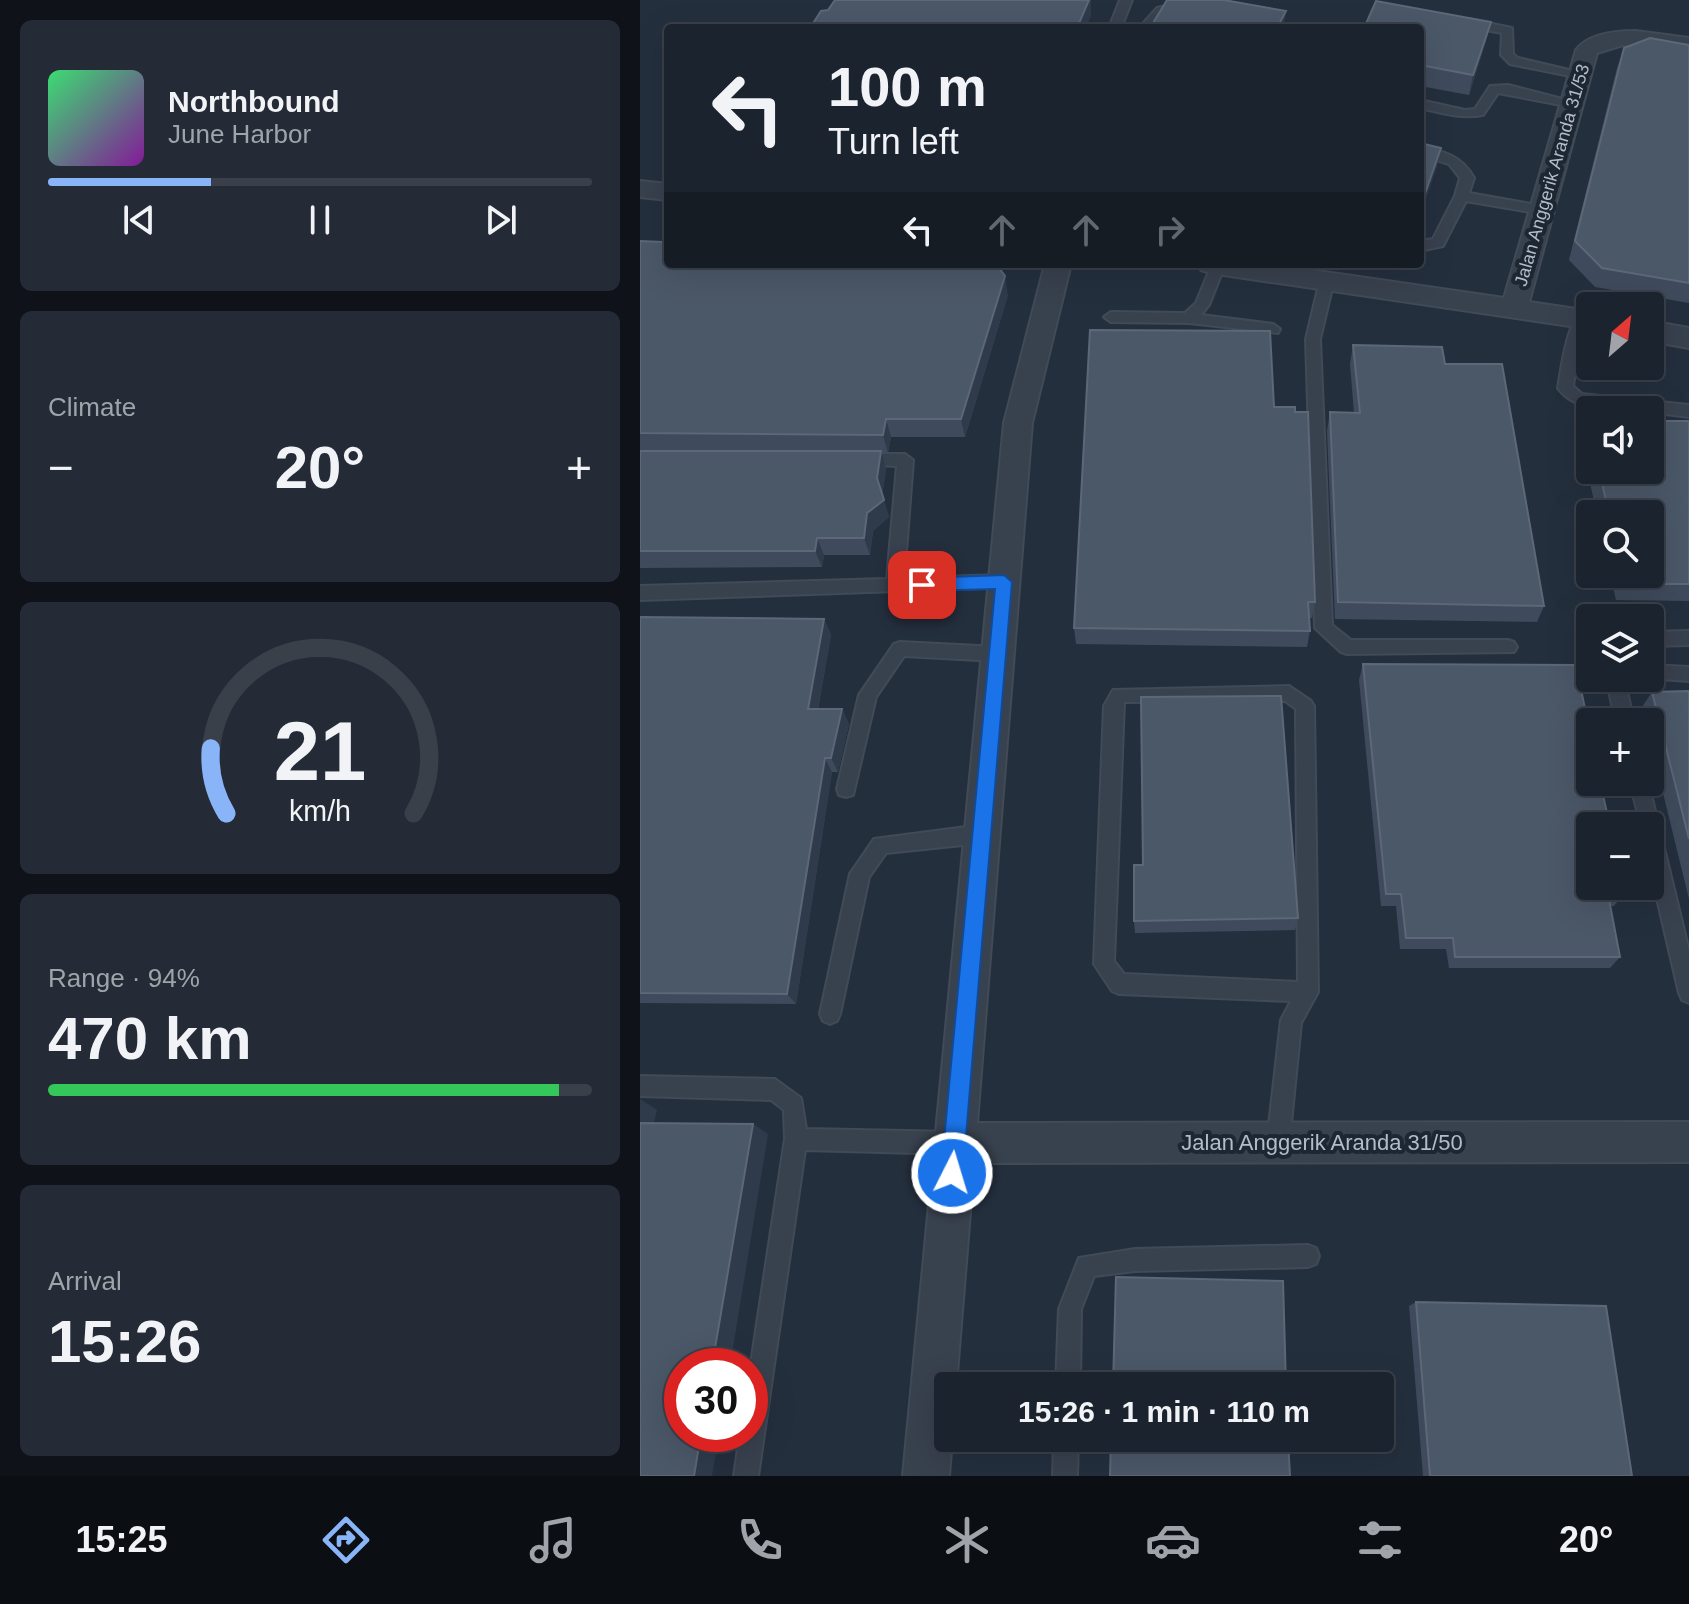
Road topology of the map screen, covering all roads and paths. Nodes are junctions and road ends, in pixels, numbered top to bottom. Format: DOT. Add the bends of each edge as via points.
graph roads {
  1 [pos="1126,0"];
  2 [pos="1199,9"];
  3 [pos="1459,21"];
  4 [pos="1117,24"];
  5 [pos="1147,24"];
  6 [pos="1689,45"];
  7 [pos="1580,74"];
  8 [pos="1572,103"];
  9 [pos="1424,105"];
  10 [pos="1424,152"];
  11 [pos="640,189"];
  12 [pos="664,192"];
  13 [pos="1462,196"];
  14 [pos="1542,210"];
  15 [pos="1424,245"];
  16 [pos="1057,268"];
  17 [pos="1213,268"];
  18 [pos="1237,268"];
  19 [pos="1327,280"];
  20 [pos="1514,309"];
  21 [pos="1111,317"];
  22 [pos="1189,318"];
  23 [pos="1576,318"];
  24 [pos="1273,329"];
  25 [pos="1664,334"];
  26 [pos="1689,338"];
  27 [pos="1576,342"];
  28 [pos="1689,411"];
  29 [pos="842,460"];
  30 [pos="1004,582"];
  31 [pos="895,585"];
  32 [pos="640,593"];
  33 [pos="1689,638"];
  34 [pos="1664,639"];
  35 [pos="1508,647"];
  36 [pos="998,654"];
  37 [pos="1664,673"];
  38 [pos="1689,674"];
  39 [pos="846,789"];
  40 [pos="982,834"];
  41 [pos="1664,887"];
  42 [pos="1308,992"];
  43 [pos="1689,993"];
  44 [pos="830,1014"];
  45 [pos="640,1086"];
  46 [pos="796,1139"];
  47 [pos="1689,1142"];
  48 [pos="955,1143"];
  49 [pos="1278,1143"];
  50 [pos="1308,1256"];
  51 [pos="1068,1372"];
  52 [pos="1066,1452"];
  53 [pos="746,1476"];
  54 [pos="926,1476"];
  55 [pos="1065,1476"];
  1 -- 4 [label="lane"];
  2 -- 5 [label="lane" via="1165,8 1152,14"];
  3 -- 7 [label="lane" via="1508,31 1507,55 1514,61"];
  6 -- 7 [label="street, Jalan Anggerik Aranda 31/53" via="1612,38 1587,50"];
  7 -- 8 [label="street, Jalan Anggerik Aranda 31/53"];
  8 -- 9 [label="lane" via="1494,89 1479,112"];
  8 -- 14 [label="street, Jalan Anggerik Aranda 31/53"];
  10 -- 13 [label="lane" via="1461,165 1467,178"];
  11 -- 12 [label="street"];
  13 -- 14 [label="lane"];
  13 -- 15 [label="lane" via="1438,243"];
  14 -- 20 [label="street, Jalan Anggerik Aranda 31/53"];
  16 -- 30 [label="street" via="1018,423"];
  17 -- 22 [label="lane" via="1202,305"];
  18 -- 19 [label="street"];
  19 -- 20 [label="street"];
  19 -- 35 [label="lane" via="1313,339 1324,628 1347,647"];
  20 -- 23 [label="street"];
  21 -- 22 [label="lane"];
  22 -- 24 [label="lane"];
  25 -- 26 [label="street"];
  27 -- 28 [label="lane" via="1565,388 1578,399"];
  29 -- 31 [label="lane" via="905,460"];
  30 -- 31 [label="lane"];
  30 -- 36 [label="street"];
  31 -- 32 [label="lane"];
  33 -- 34 [label="lane"];
  36 -- 39 [label="lane" via="900,649 868,695"];
  36 -- 40 [label="street"];
  37 -- 38 [label="lane"];
  40 -- 44 [label="lane" via="881,845 860,874"];
  40 -- 48 [label="street"];
  41 -- 43 [label="lane"];
  42 -- 42 [label="lane" via="1305,706 1289,693 1119,695 1113,706 1104,964 1119,984"];
  42 -- 49 [label="lane" via="1291,1020"];
  45 -- 46 [label="lane" via="775,1090 794,1105"];
  46 -- 48 [label="lane"];
  46 -- 53 [label="lane"];
  47 -- 49 [label="street, Jalan Anggerik Aranda 31/50"];
  48 -- 49 [label="street, Jalan Anggerik Aranda 31/50"];
  48 -- 54 [label="street"];
  50 -- 51 [label="lane" via="1087,1266 1070,1309"];
  52 -- 55 [label="lane"];
}
